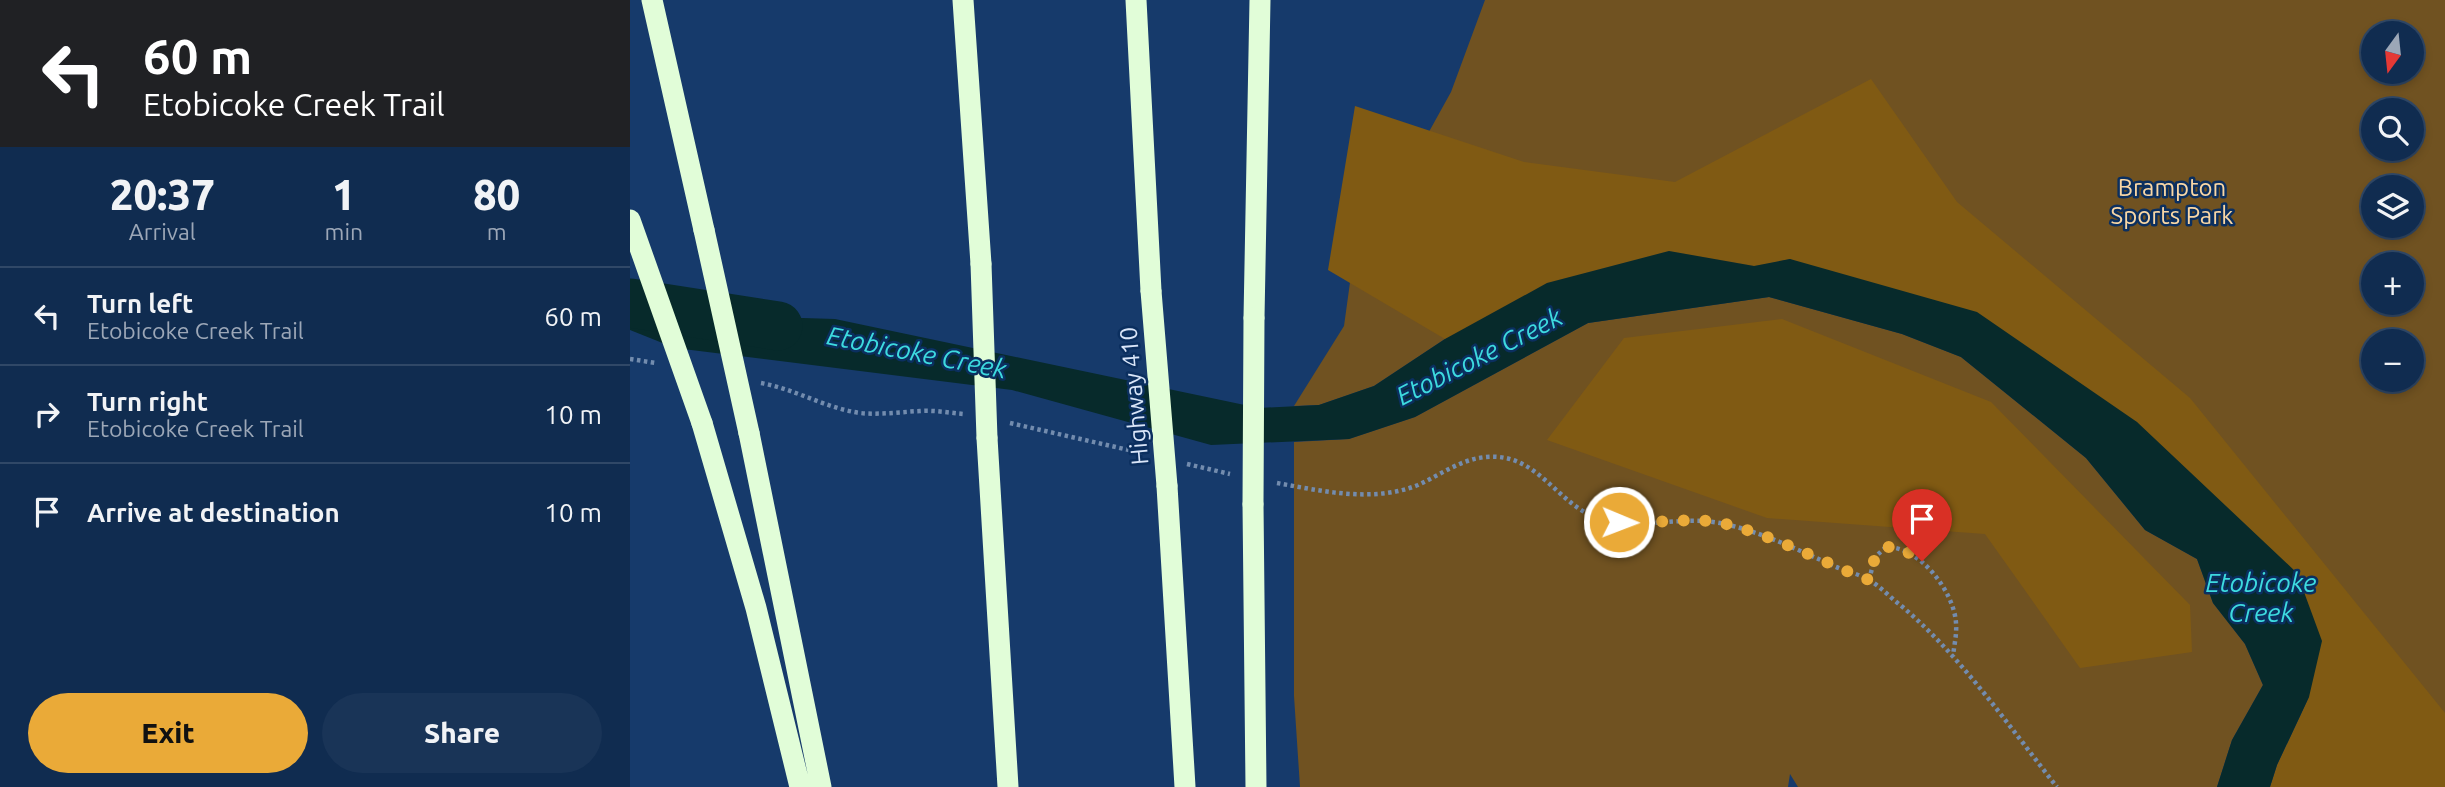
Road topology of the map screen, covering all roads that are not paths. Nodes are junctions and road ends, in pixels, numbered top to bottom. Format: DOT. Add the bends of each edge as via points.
graph roads {
  1 [pos="652,0"];
  2 [pos="963,0"];
  3 [pos="1136,0"];
  4 [pos="1260,0"];
  5 [pos="630,220"];
  6 [pos="800,787"];
  7 [pos="821,787"];
  8 [pos="1008,787"];
  9 [pos="1185,787"];
  10 [pos="1256,787"];
  1 -- 7 [label="highway, bridge" via="749,433"];
  2 -- 8 [label="highway, bridge"];
  3 -- 9 [label="highway, Highway 410, bridge"];
  4 -- 10 [label="highway, bridge" via="1253,504"];
  5 -- 6 [label="highway, bridge" via="702,423 756,608"];
}
